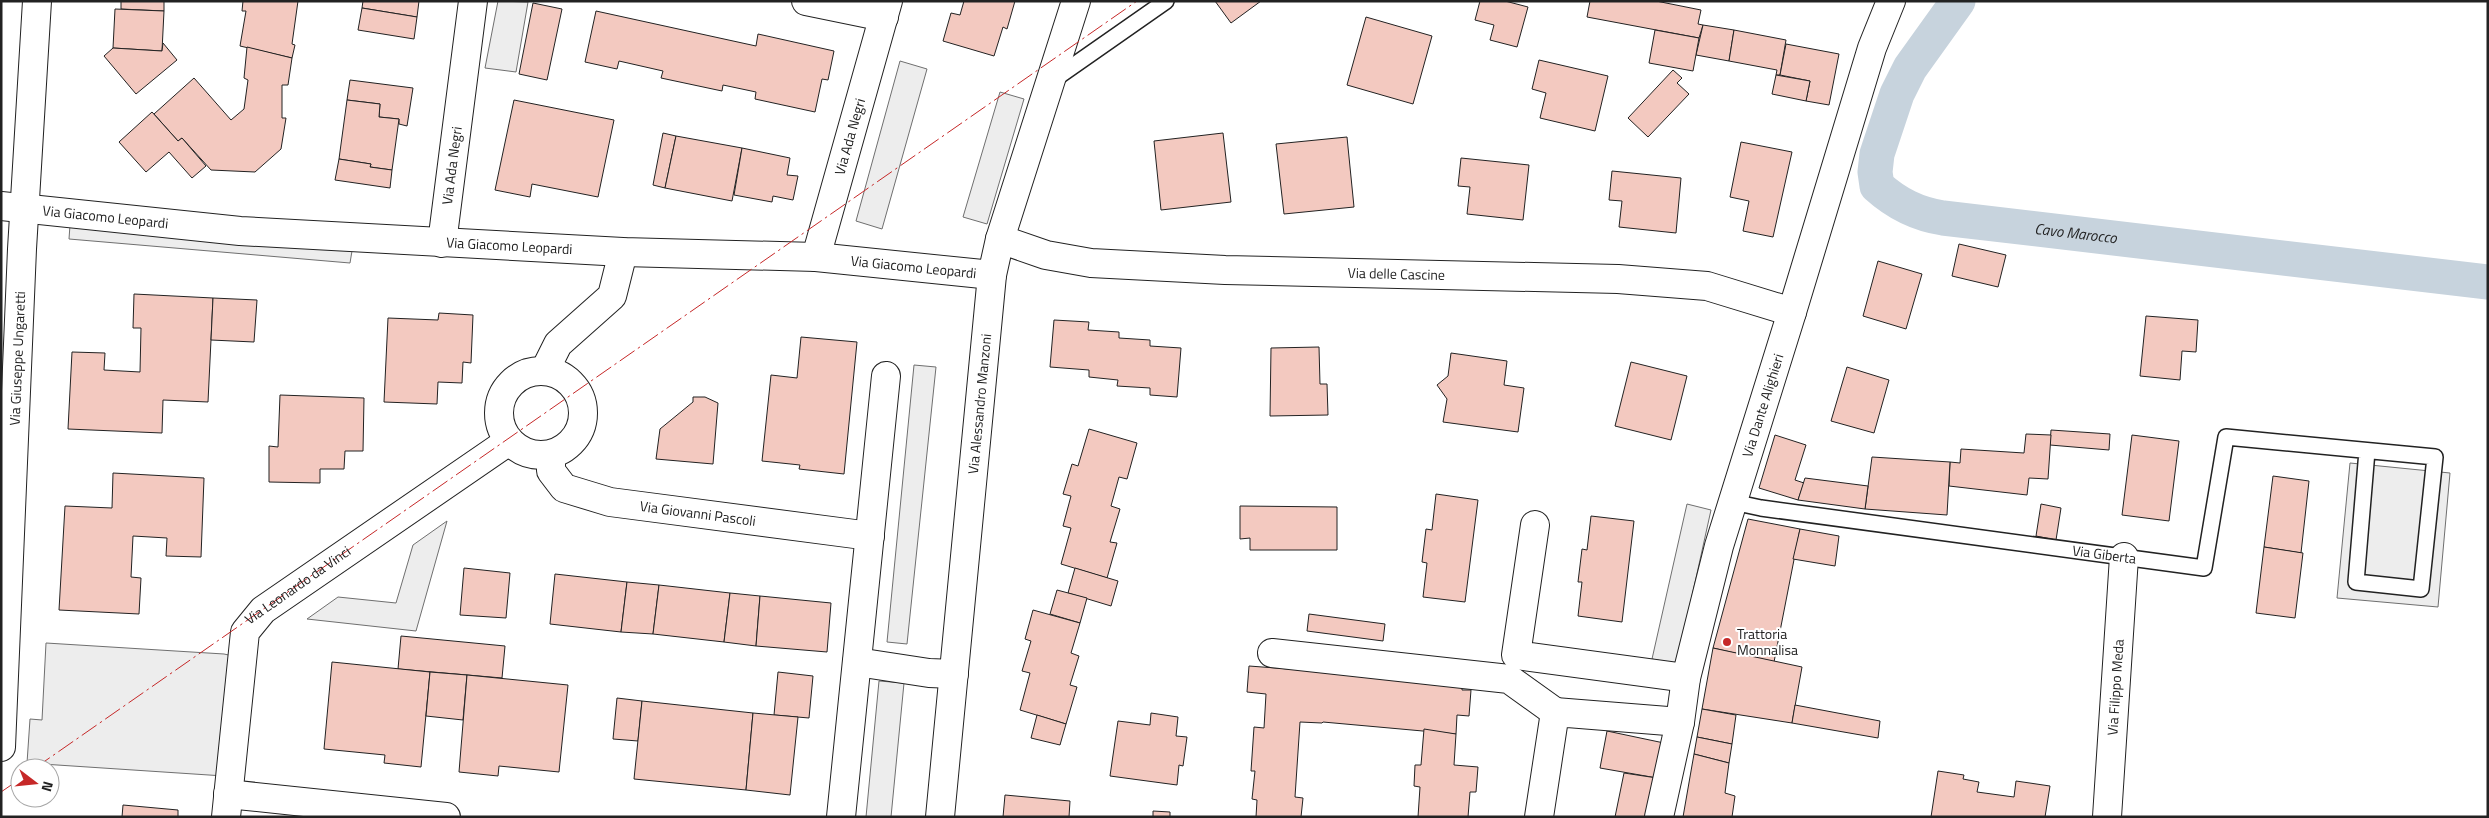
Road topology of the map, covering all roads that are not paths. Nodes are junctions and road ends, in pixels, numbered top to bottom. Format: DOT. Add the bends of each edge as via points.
graph roads {
  1 [pos="38,1"];
  2 [pos="474,1"];
  3 [pos="806,1"];
  4 [pos="1076,1"];
  5 [pos="1166,1"];
  6 [pos="1891,1"];
  7 [pos="886,9"];
  8 [pos="1052,80"];
  9 [pos="14,207"];
  10 [pos="1000,239"];
  11 [pos="442,243"];
  12 [pos="623,252"];
  13 [pos="816,257"];
  14 [pos="992,275"];
  15 [pos="1792,312"];
  16 [pos="545,370"];
  17 [pos="886,376"];
  18 [pos="509,441"];
  19 [pos="2367,451"];
  20 [pos="551,455"];
  21 [pos="1732,502"];
  22 [pos="1535,525"];
  23 [pos="870,536"];
  24 [pos="2124,557"];
  25 [pos="1272,653"];
  26 [pos="857,662"];
  27 [pos="954,674"];
  28 [pos="1686,678"];
  29 [pos="1555,712"];
  30 [pos="1680,722"];
  31 [pos="1,747"];
  32 [pos="227,806"];
  33 [pos="446,817"];
  34 [pos="842,817"];
  35 [pos="940,817"];
  36 [pos="1539,817"];
  37 [pos="1659,817"];
  38 [pos="2106,817"];
  1 -- 9 [label="street, Via Giuseppe Ungaretti"];
  2 -- 11 [label="street, Via Ada Negri"];
  3 -- 7 [label="street, Via Ada Negri"];
  4 -- 8 [label="street, Via Alessandro Manzoni"];
  5 -- 8 [label="lane"];
  6 -- 15 [label="street, Via Dante Alighieri" via="1872,48"];
  7 -- 13 [label="street, Via Ada Negri"];
  8 -- 10 [label="street, Via Alessandro Manzoni"];
  9 -- 11 [label="street, Via Giacomo Leopardi" via="240,232"];
  9 -- 31 [label="street, Via Giuseppe Ungaretti" via="21,259"];
  10 -- 14 [label="street, Via Alessandro Manzoni"];
  10 -- 15 [label="street, Via delle Cascine" via="1046,255 1091,262 1225,270 1618,279 1707,286"];
  11 -- 12 [label="street, Via Giacomo Leopardi"];
  12 -- 13 [label="street, Via Giacomo Leopardi"];
  12 -- 16 [label="street" via="612,296 558,344"];
  13 -- 14 [label="street, Via Giacomo Leopardi"];
  14 -- 27 [label="street, Via Alessandro Manzoni"];
  15 -- 21 [label="street, Via Dante Alighieri"];
  16 -- 18 [label="street" via="525,374 509,385 500,404 500,424"];
  16 -- 20 [label="street" via="567,379 581,398 583,421 572,442"];
  17 -- 23 [label="street"];
  18 -- 20 [label="street" via="528,454"];
  18 -- 32 [label="street, Via Leonardo da Vinci" via="263,610 245,632"];
  19 -- 19 [label="lane, Via Giberta" via="2356,582 2421,589 2435,457"];
  19 -- 24 [label="lane, Via Giberta" via="2226,437 2204,568"];
  20 -- 23 [label="street, Via Giovanni Pascoli" via="551,471 564,488 610,502"];
  21 -- 24 [label="lane, Via Giberta"];
  21 -- 28 [label="street, Via Dante Alighieri"];
  22 -- 28 [label="street" via="1516,655"];
  23 -- 26 [label="street"];
  24 -- 38 [label="street, Via Filippo Meda"];
  25 -- 29 [label="street" via="1509,679"];
  26 -- 27 [label="street"];
  26 -- 34 [label="street"];
  27 -- 35 [label="street, Via Alessandro Manzoni"];
  28 -- 30 [label="street, Via Dante Alighieri"];
  29 -- 30 [label="street"];
  29 -- 36 [label="street"];
  30 -- 37 [label="street, Via Dante Alighieri"];
  32 -- 33 [label="street"];
}
